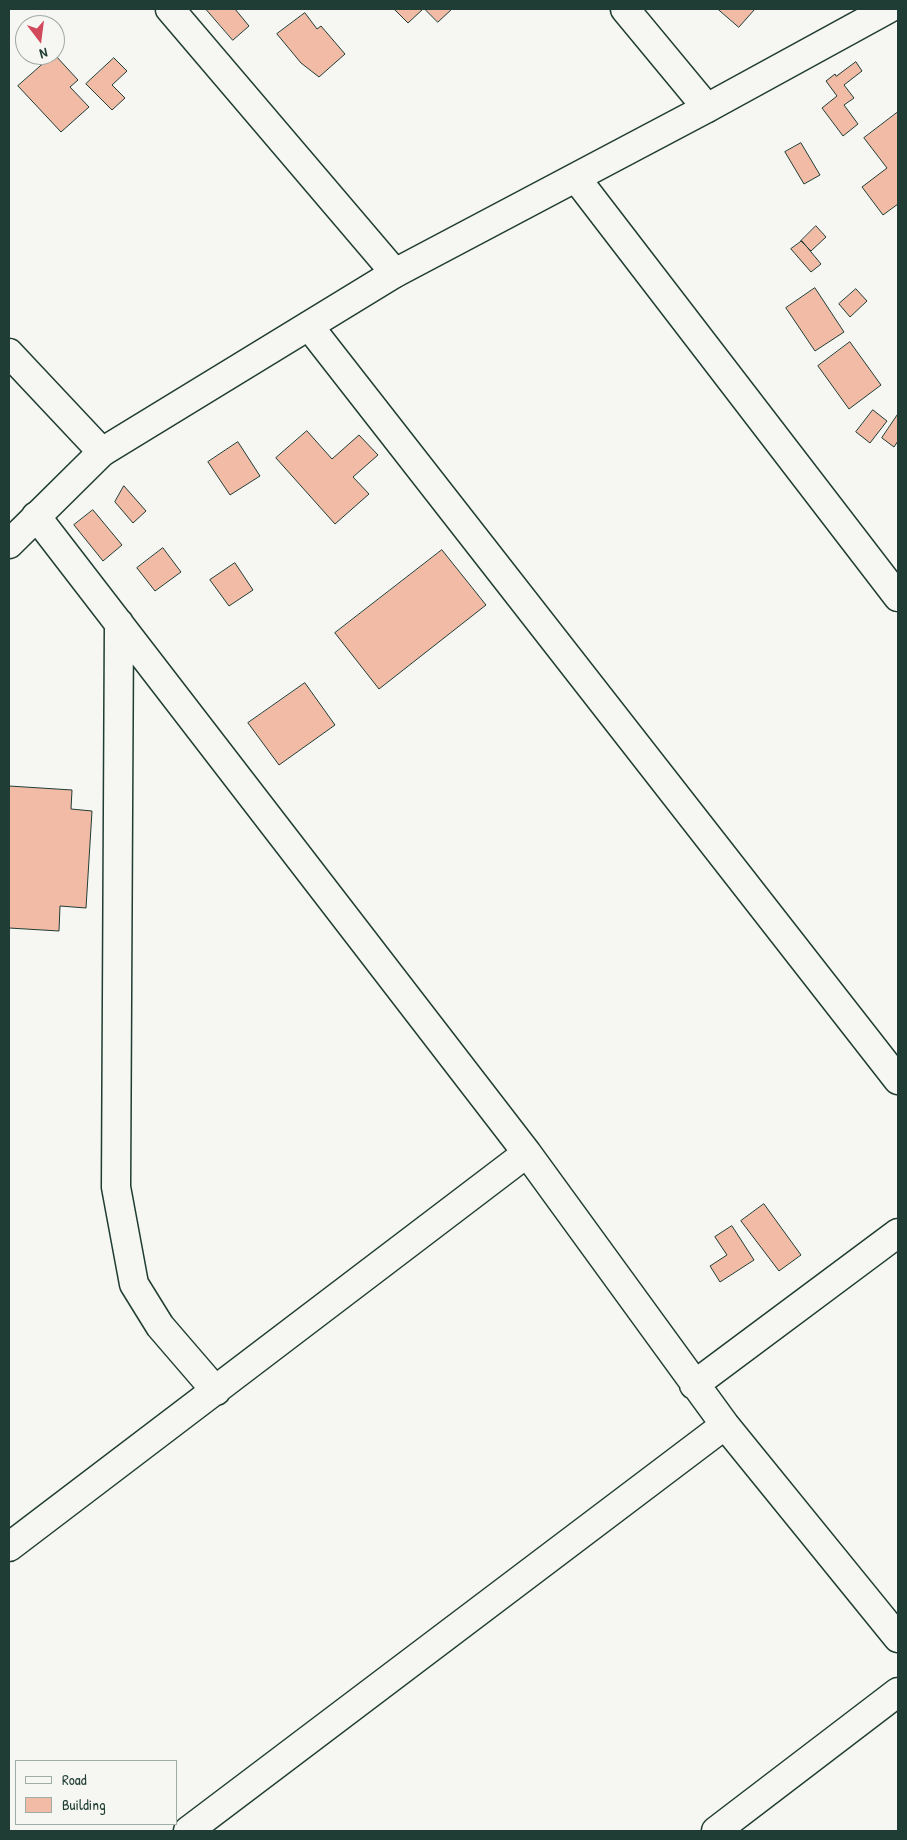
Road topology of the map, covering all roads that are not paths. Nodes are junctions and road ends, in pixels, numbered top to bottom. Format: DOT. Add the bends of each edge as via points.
graph roads {
  1 [pos="170,9"];
  2 [pos="625,9"];
  3 [pos="888,9"];
  4 [pos="708,108"];
  5 [pos="576,178"];
  6 [pos="395,273"];
  7 [pos="309,326"];
  8 [pos="9,353"];
  9 [pos="102,452"];
  10 [pos="36,516"];
  11 [pos="9,544"];
  12 [pos="898,597"];
  13 [pos="118,623"];
  14 [pos="898,1080"];
  15 [pos="527,1153"];
  16 [pos="898,1233"];
  17 [pos="694,1385"];
  18 [pos="216,1391"];
  19 [pos="725,1425"];
  20 [pos="9,1547"];
  21 [pos="898,1638"];
  22 [pos="898,1692"];
  23 [pos="188,1831"];
  24 [pos="716,1831"];
  1 -- 6 [label="street"];
  2 -- 4 [label="street"];
  3 -- 4 [label="street"];
  4 -- 5 [label="street"];
  5 -- 6 [label="street"];
  5 -- 12 [label="street"];
  6 -- 7 [label="street"];
  7 -- 9 [label="street"];
  7 -- 14 [label="street"];
  8 -- 9 [label="street"];
  9 -- 10 [label="street"];
  10 -- 11 [label="street"];
  10 -- 13 [label="street"];
  13 -- 15 [label="street"];
  13 -- 18 [label="street" via="116,1187 134,1284 160,1326"];
  15 -- 17 [label="street"];
  15 -- 18 [label="street"];
  16 -- 17 [label="street"];
  17 -- 19 [label="street"];
  18 -- 20 [label="street"];
  19 -- 21 [label="street"];
  19 -- 23 [label="street"];
  22 -- 24 [label="street"];
}
